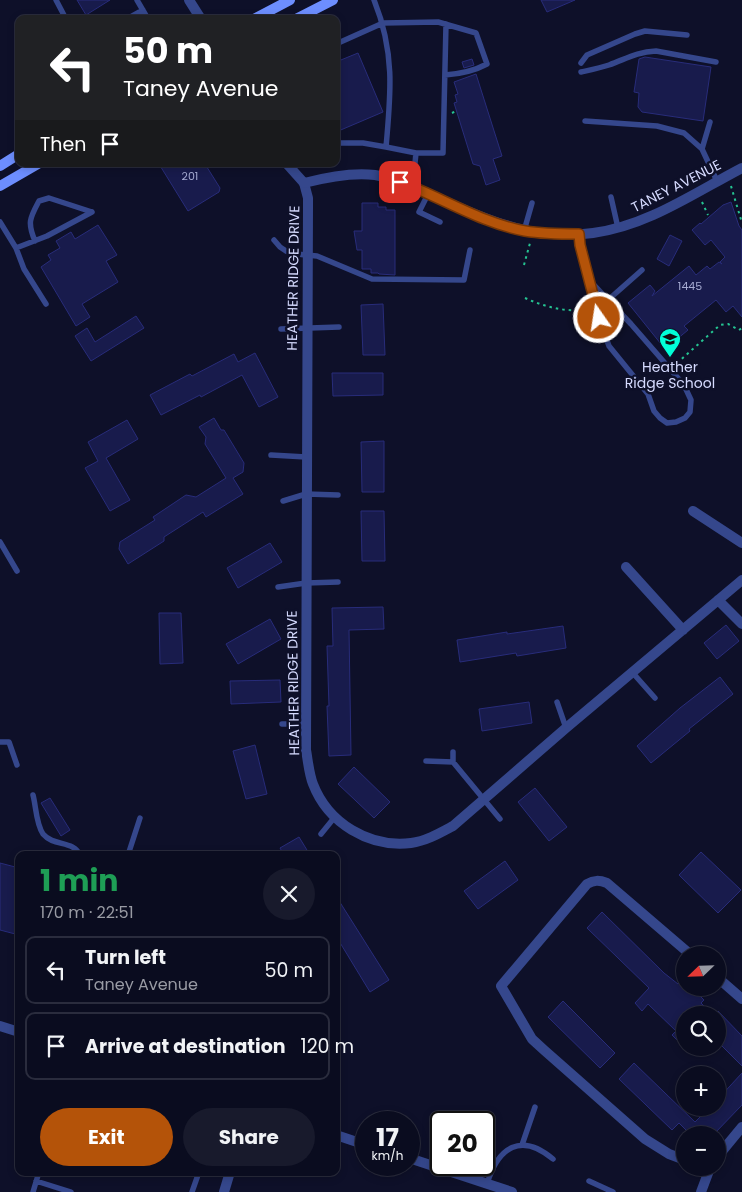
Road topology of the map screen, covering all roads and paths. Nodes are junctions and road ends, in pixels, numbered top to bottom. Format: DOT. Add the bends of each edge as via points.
graph roads {
  1 [pos="56,0"];
  2 [pos="138,0"];
  3 [pos="189,0"];
  4 [pos="290,0"];
  5 [pos="333,0"];
  6 [pos="374,0"];
  7 [pos="143,10"];
  8 [pos="64,15"];
  9 [pos="134,15"];
  10 [pos="146,15"];
  11 [pos="198,15"];
  12 [pos="262,15"];
  13 [pos="304,15"];
  14 [pos="383,23"];
  15 [pos="446,24"];
  16 [pos="687,35"];
  17 [pos="340,42"];
  18 [pos="716,62"];
  19 [pos="581,63"];
  20 [pos="581,72"];
  21 [pos="445,75"];
  22 [pos="456,111"];
  23 [pos="452,113"];
  24 [pos="585,121"];
  25 [pos="710,122"];
  26 [pos="340,143"];
  27 [pos="386,147"];
  28 [pos="702,149"];
  29 [pos="416,153"];
  30 [pos="15,157"];
  31 [pos="0,166"];
  32 [pos="33,167"];
  33 [pos="290,167"];
  34 [pos="297,167"];
  35 [pos="742,168"];
  36 [pos="717,181"];
  37 [pos="304,183"];
  38 [pos="410,185"];
  39 [pos="0,186"];
  40 [pos="731,186"];
  41 [pos="428,194"];
  42 [pos="610,197"];
  43 [pos="702,202"];
  44 [pos="532,203"];
  45 [pos="708,215"];
  46 [pos="0,222"];
  47 [pos="440,222"];
  48 [pos="742,223"];
  49 [pos="618,228"];
  50 [pos="524,231"];
  51 [pos="579,234"];
  52 [pos="274,240"];
  53 [pos="35,241"];
  54 [pos="530,243"];
  55 [pos="16,248"];
  56 [pos="470,250"];
  57 [pos="307,254"];
  58 [pos="524,265"];
  59 [pos="642,270"];
  60 [pos="590,280"];
  61 [pos="524,298"];
  62 [pos="608,300"];
  63 [pos="46,304"];
  64 [pos="589,309"];
  65 [pos="340,327"];
  66 [pos="306,328"];
  67 [pos="742,328"];
  68 [pos="281,329"];
  69 [pos="675,364"];
  70 [pos="271,455"];
  71 [pos="306,457"];
  72 [pos="306,494"];
  73 [pos="338,496"];
  74 [pos="283,501"];
  75 [pos="693,511"];
  76 [pos="0,542"];
  77 [pos="742,543"];
  78 [pos="626,567"];
  79 [pos="17,571"];
  80 [pos="742,580"];
  81 [pos="338,582"];
  82 [pos="306,583"];
  83 [pos="278,587"];
  84 [pos="718,600"];
  85 [pos="742,624"];
  86 [pos="683,630"];
  87 [pos="632,672"];
  88 [pos="655,698"];
  89 [pos="557,702"];
  90 [pos="282,724"];
  91 [pos="305,724"];
  92 [pos="566,728"];
  93 [pos="0,742"];
  94 [pos="453,752"];
  95 [pos="426,761"];
  96 [pos="453,762"];
  97 [pos="17,765"];
  98 [pos="33,795"];
  99 [pos="484,800"];
  100 [pos="140,818"];
  101 [pos="334,818"];
  102 [pos="500,819"];
  103 [pos="321,834"];
  104 [pos="78,851"];
  105 [pos="129,851"];
  106 [pos="680,946"];
  107 [pos="726,985"];
  108 [pos="742,998"];
  109 [pos="0,1026"];
  110 [pos="15,1031"];
  111 [pos="535,1107"];
  112 [pos="742,1127"];
  113 [pos="340,1136"];
  114 [pos="355,1141"];
  115 [pos="522,1145"];
  116 [pos="726,1146"];
  117 [pos="676,1157"];
  118 [pos="553,1159"];
  119 [pos="420,1162"];
  120 [pos="495,1163"];
  121 [pos="38,1176"];
  122 [pos="198,1176"];
  123 [pos="229,1176"];
  124 [pos="490,1176"];
  125 [pos="706,1176"];
  126 [pos="36,1181"];
  127 [pos="588,1181"];
  128 [pos="487,1184"];
  129 [pos="599,1185"];
  130 [pos="33,1192"];
  131 [pos="71,1192"];
  132 [pos="192,1192"];
  133 [pos="224,1192"];
  134 [pos="512,1192"];
  135 [pos="596,1192"];
  136 [pos="613,1192"];
  137 [pos="701,1192"];
  1 -- 8 [label="lane"];
  2 -- 7 [label="lane"];
  3 -- 11 [label="street"];
  4 -- 12 [label="main road"];
  5 -- 13 [label="main road"];
  6 -- 14 [label="lane"];
  7 -- 9 [label="lane"];
  7 -- 10 [label="lane"];
  14 -- 15 [label="lane"];
  14 -- 17 [label="lane"];
  14 -- 27 [label="lane" via="390,68"];
  15 -- 21 [label="lane"];
  15 -- 21 [label="lane" via="476,33 487,64"];
  16 -- 19 [label="lane" via="645,31 600,48 587,55"];
  18 -- 20 [label="lane" via="656,51 633,54"];
  21 -- 29 [label="lane" via="443,153"];
  22 -- 23 [label="path"];
  24 -- 28 [label="lane" via="657,126 684,133"];
  25 -- 28 [label="lane"];
  26 -- 27 [label="lane"];
  27 -- 29 [label="lane"];
  28 -- 36 [label="lane"];
  29 -- 38 [label="lane"];
  30 -- 31 [label="main road"];
  32 -- 39 [label="main road"];
  33 -- 37 [label="street"];
  34 -- 37 [label="street, HEATHER RIDGE DRIVE"];
  35 -- 36 [label="street, TANEY AVENUE"];
  36 -- 49 [label="street, TANEY AVENUE" via="648,218"];
  37 -- 38 [label="street, TANEY AVENUE" via="357,173"];
  37 -- 57 [label="street, HEATHER RIDGE DRIVE" via="308,198"];
  38 -- 41 [label="street, TANEY AVENUE"];
  40 -- 48 [label="path"];
  41 -- 47 [label="lane" via="419,212"];
  41 -- 50 [label="street, TANEY AVENUE" via="470,213"];
  42 -- 49 [label="lane"];
  43 -- 45 [label="path"];
  44 -- 50 [label="lane"];
  46 -- 55 [label="lane"];
  49 -- 51 [label="street, TANEY AVENUE"];
  50 -- 51 [label="street, TANEY AVENUE"];
  51 -- 60 [label="lane"];
  52 -- 57 [label="lane" via="286,251"];
  53 -- 53 [label="lane" via="46,236 92,212 49,198 39,201 29,228"];
  53 -- 55 [label="lane"];
  54 -- 58 [label="path"];
  55 -- 63 [label="lane" via="24,269"];
  56 -- 57 [label="lane" via="464,280 372,279"];
  57 -- 66 [label="street, HEATHER RIDGE DRIVE"];
  59 -- 62 [label="lane"];
  60 -- 62 [label="lane"];
  60 -- 62 [label="lane" via="609,346 648,394 660,418 667,423 685,418 690,412 691,400 684,385"];
  61 -- 64 [label="path" via="567,310"];
  65 -- 66 [label="lane"];
  66 -- 68 [label="lane"];
  66 -- 71 [label="street, HEATHER RIDGE DRIVE"];
  67 -- 69 [label="path" via="739,330 728,324 720,326"];
  70 -- 71 [label="lane"];
  71 -- 72 [label="street, HEATHER RIDGE DRIVE"];
  72 -- 73 [label="lane"];
  72 -- 74 [label="lane"];
  72 -- 82 [label="street, HEATHER RIDGE DRIVE"];
  75 -- 77 [label="street"];
  76 -- 79 [label="lane"];
  78 -- 86 [label="street"];
  80 -- 84 [label="street, HEATHER RIDGE DRIVE"];
  81 -- 82 [label="lane"];
  82 -- 83 [label="lane"];
  82 -- 91 [label="street, HEATHER RIDGE DRIVE"];
  84 -- 85 [label="street"];
  84 -- 86 [label="street, HEATHER RIDGE DRIVE"];
  86 -- 87 [label="street, HEATHER RIDGE DRIVE"];
  87 -- 88 [label="lane"];
  87 -- 92 [label="street, HEATHER RIDGE DRIVE"];
  89 -- 92 [label="lane"];
  90 -- 91 [label="lane"];
  91 -- 101 [label="street, HEATHER RIDGE DRIVE" via="306,750 313,783"];
  92 -- 99 [label="street, HEATHER RIDGE DRIVE"];
  93 -- 97 [label="lane" via="9,742"];
  94 -- 96 [label="lane"];
  95 -- 96 [label="lane"];
  96 -- 99 [label="lane"];
  98 -- 104 [label="lane" via="43,834"];
  99 -- 101 [label="street, HEATHER RIDGE DRIVE" via="453,826 412,843 376,841"];
  99 -- 102 [label="lane"];
  100 -- 105 [label="lane"];
  101 -- 103 [label="lane"];
  106 -- 117 [label="street" via="607,883 593,881 587,884 501,986 532,1039 645,1139"];
  107 -- 108 [label="street"];
  109 -- 110 [label="street"];
  111 -- 115 [label="lane"];
  112 -- 116 [label="street"];
  113 -- 114 [label="street"];
  115 -- 118 [label="lane" via="533,1145"];
  115 -- 120 [label="lane" via="511,1148"];
  119 -- 128 [label="street"];
  121 -- 126 [label="lane"];
  122 -- 132 [label="lane"];
  123 -- 133 [label="street"];
  124 -- 128 [label="lane"];
  125 -- 137 [label="street"];
  126 -- 130 [label="lane"];
  126 -- 131 [label="lane"];
  127 -- 129 [label="lane"];
  128 -- 134 [label="street"];
  129 -- 135 [label="lane"];
  129 -- 136 [label="lane"];
}
